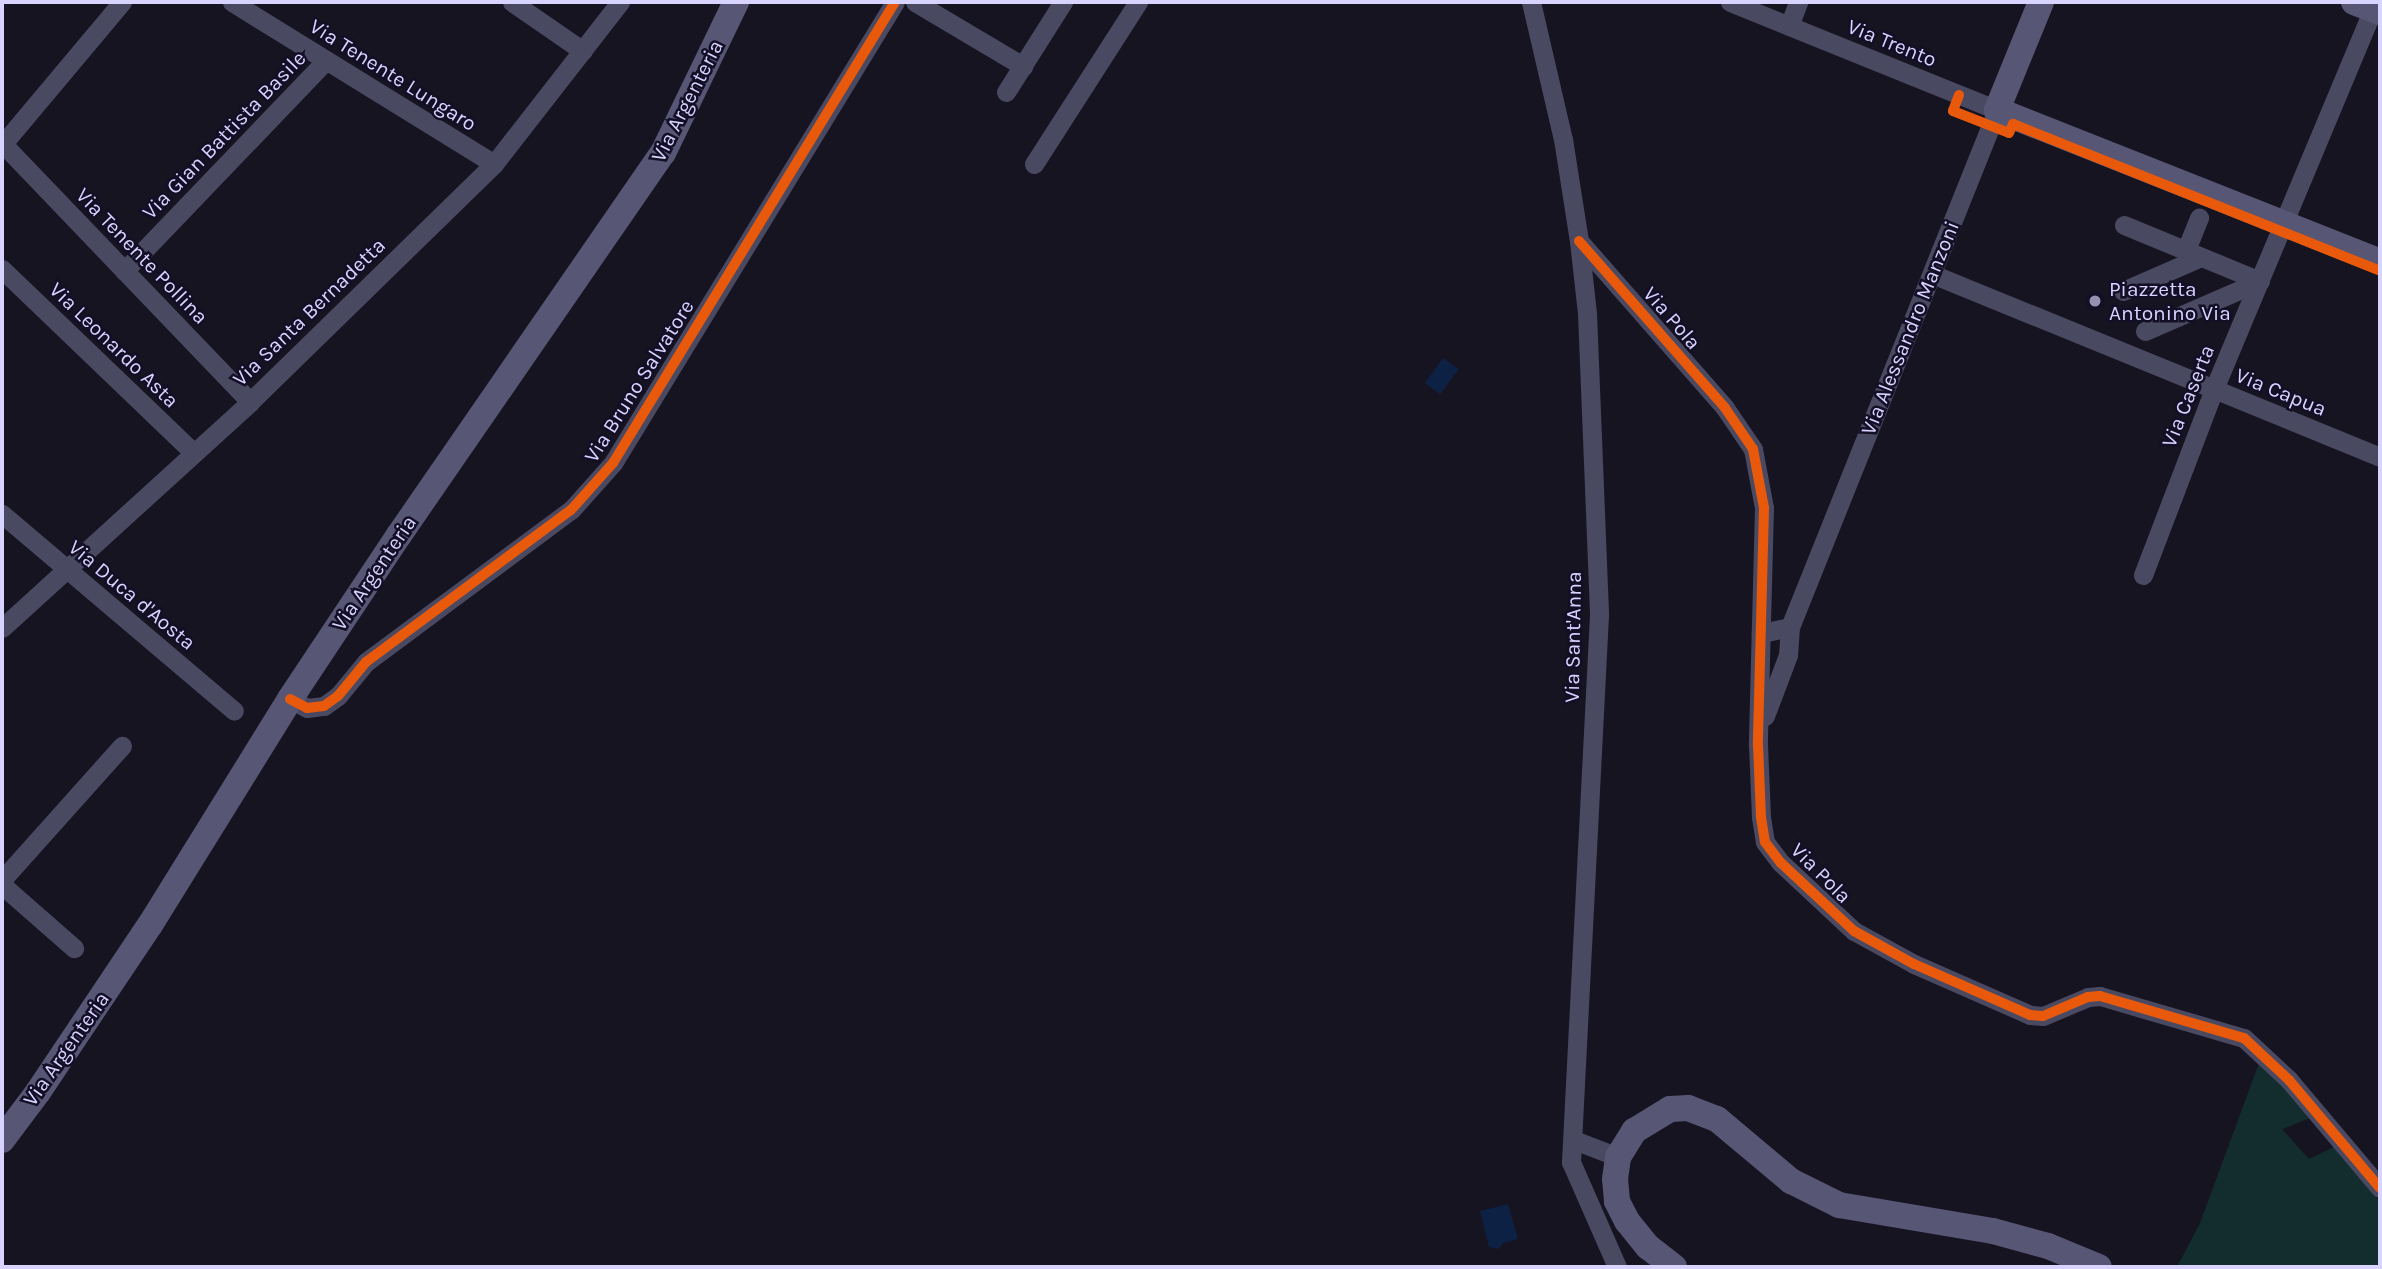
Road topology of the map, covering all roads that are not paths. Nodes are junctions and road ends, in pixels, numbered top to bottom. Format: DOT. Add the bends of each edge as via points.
graph roads {
  1 [pos="122,2"];
  2 [pos="232,2"];
  3 [pos="512,2"];
  4 [pos="620,2"];
  5 [pos="736,2"];
  6 [pos="895,2"];
  7 [pos="915,2"];
  8 [pos="1063,2"];
  9 [pos="1138,2"];
  10 [pos="1531,2"];
  11 [pos="1730,2"];
  12 [pos="1798,2"];
  13 [pos="2041,2"];
  14 [pos="2371,6"];
  15 [pos="1789,26"];
  16 [pos="583,51"];
  17 [pos="326,60"];
  18 [pos="1023,66"];
  19 [pos="1006,92"];
  20 [pos="1997,110"];
  21 [pos="2,144"];
  22 [pos="494,164"];
  23 [pos="1034,164"];
  24 [pos="2199,218"];
  25 [pos="2284,224"];
  26 [pos="2124,225"];
  27 [pos="1579,241"];
  28 [pos="2193,253"];
  29 [pos="2380,262"];
  30 [pos="2,269"];
  31 [pos="124,271"];
  32 [pos="1932,274"];
  33 [pos="2260,281"];
  34 [pos="2123,291"];
  35 [pos="2145,331"];
  36 [pos="2214,389"];
  37 [pos="250,402"];
  38 [pos="194,453"];
  39 [pos="2380,457"];
  40 [pos="2,514"];
  41 [pos="67,569"];
  42 [pos="2143,575"];
  43 [pos="1790,627"];
  44 [pos="2,628"];
  45 [pos="1761,633"];
  46 [pos="290,699"];
  47 [pos="233,710"];
  48 [pos="1759,730"];
  49 [pos="122,746"];
  50 [pos="2,883"];
  51 [pos="74,948"];
  52 [pos="2,1140"];
  53 [pos="1574,1140"];
  54 [pos="1618,1157"];
  55 [pos="2380,1188"];
  56 [pos="1617,1267"];
  57 [pos="1674,1267"];
  58 [pos="2099,1267"];
  1 -- 21 [label="street"];
  2 -- 17 [label="street, Via Tenente Lungaro"];
  3 -- 16 [label="street"];
  4 -- 16 [label="street, Via Santa Bernadetta"];
  5 -- 46 [label="main road, Via Argenteria" via="663,153"];
  6 -- 46 [label="street, Via Bruno Salvatore" via="613,463 571,510 366,662 338,696 324,706 307,708"];
  7 -- 18 [label="street"];
  8 -- 18 [label="street"];
  9 -- 23 [label="street"];
  10 -- 27 [label="street, Via Sant'Anna" via="1563,139"];
  11 -- 15 [label="street, Via Trento"];
  12 -- 15 [label="street"];
  13 -- 20 [label="main road, Via Alessandro Manzoni"];
  14 -- 25 [label="street, Via Caserta"];
  15 -- 20 [label="street, Via Trento"];
  16 -- 22 [label="street, Via Santa Bernadetta"];
  17 -- 22 [label="street, Via Tenente Lungaro"];
  17 -- 31 [label="street, Via Gian Battista Basile"];
  18 -- 19 [label="street"];
  20 -- 25 [label="main road"];
  20 -- 32 [label="street, Via Alessandro Manzoni"];
  21 -- 31 [label="street, Via Tenente Pollina"];
  22 -- 37 [label="street, Via Santa Bernadetta"];
  24 -- 28 [label="street"];
  25 -- 29 [label="main road"];
  25 -- 33 [label="street, Via Caserta"];
  26 -- 28 [label="street"];
  27 -- 45 [label="street, Via Pola" via="1724,408 1753,449 1764,508"];
  27 -- 53 [label="street, Via Sant'Anna" via="1587,313 1599,615"];
  28 -- 33 [label="street"];
  28 -- 34 [label="street"];
  30 -- 38 [label="street, Via Leonardo Asta"];
  31 -- 37 [label="street, Via Tenente Pollina"];
  32 -- 36 [label="street, Via Capua"];
  32 -- 43 [label="street, Via Alessandro Manzoni"];
  33 -- 35 [label="street"];
  33 -- 36 [label="street, Via Caserta"];
  36 -- 39 [label="street, Via Capua"];
  36 -- 42 [label="street, Via Caserta"];
  37 -- 38 [label="street, Via Santa Bernadetta"];
  38 -- 41 [label="street, Via Santa Bernadetta"];
  40 -- 41 [label="street, Via Duca d'Aosta"];
  41 -- 44 [label="street, Via Santa Bernadetta"];
  41 -- 47 [label="street, Via Duca d'Aosta"];
  43 -- 45 [label="street"];
  43 -- 48 [label="street, Via Alessandro Manzoni" via="1788,655"];
  45 -- 48 [label="street, Via Pola"];
  46 -- 52 [label="main road, Via Argenteria" via="150,925"];
  48 -- 55 [label="street, Via Pola" via="1765,842 1803,886 1854,931 1914,964 2030,1015 2043,1016 2100,996 2244,1038 2289,1080"];
  49 -- 50 [label="street"];
  50 -- 51 [label="street"];
  53 -- 54 [label="street"];
  53 -- 56 [label="street, Via Sant'Anna" via="1571,1162"];
  54 -- 57 [label="main road" via="1617,1200 1627,1221 1648,1247"];
  54 -- 58 [label="main road" via="1634,1130 1670,1110 1688,1108 1705,1112 1735,1131 1772,1168 1829,1201 1857,1210 2016,1236"];
}
